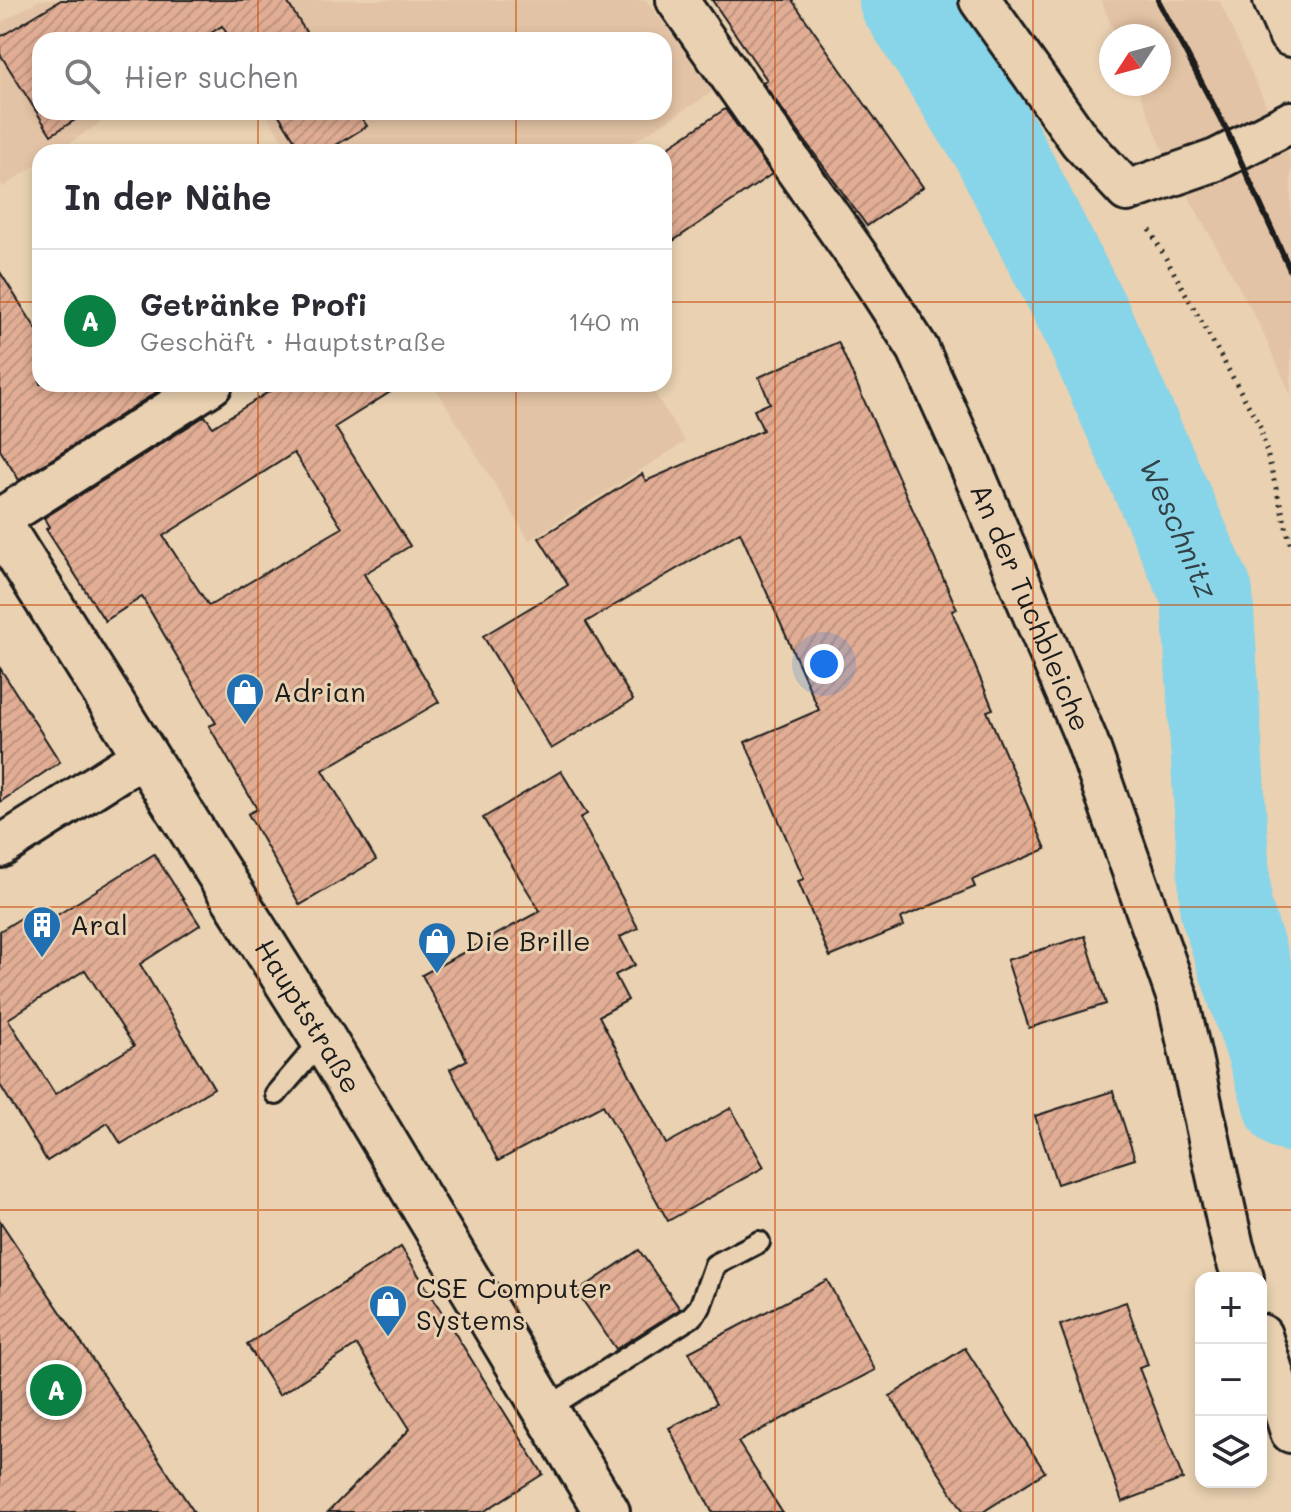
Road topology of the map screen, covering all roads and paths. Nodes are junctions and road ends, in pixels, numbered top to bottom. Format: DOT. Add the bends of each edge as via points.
graph roads {
  1 [pos="677,0"];
  2 [pos="980,0"];
  3 [pos="1276,0"];
  4 [pos="1291,34"];
  5 [pos="1291,122"];
  6 [pos="1127,191"];
  7 [pos="200,392"];
  8 [pos="0,522"];
  9 [pos="1291,546"];
  10 [pos="146,754"];
  11 [pos="0,847"];
  12 [pos="323,1039"];
  13 [pos="276,1094"];
  14 [pos="759,1242"];
  15 [pos="1241,1272"];
  16 [pos="1264,1344"];
  17 [pos="546,1409"];
  18 [pos="1291,1432"];
  19 [pos="607,1512"];
  1 -- 15 [label="street, An der Tuchbleiche" via="918,349 966,455 1087,741 1178,999"];
  2 -- 6 [label="street" via="1080,141"];
  3 -- 4 [label="main road"];
  5 -- 6 [label="street" via="1216,160"];
  6 -- 9 [label="path" via="1260,426"];
  7 -- 8 [label="street"];
  8 -- 10 [label="main road, Hauptstraße"];
  10 -- 11 [label="street"];
  10 -- 12 [label="main road, Hauptstraße"];
  12 -- 13 [label="lane"];
  12 -- 17 [label="main road, Hauptstraße"];
  14 -- 17 [label="lane" via="715,1265 691,1317"];
  16 -- 18 [label="street"];
  17 -- 19 [label="main road, Hauptstraße"];
}
